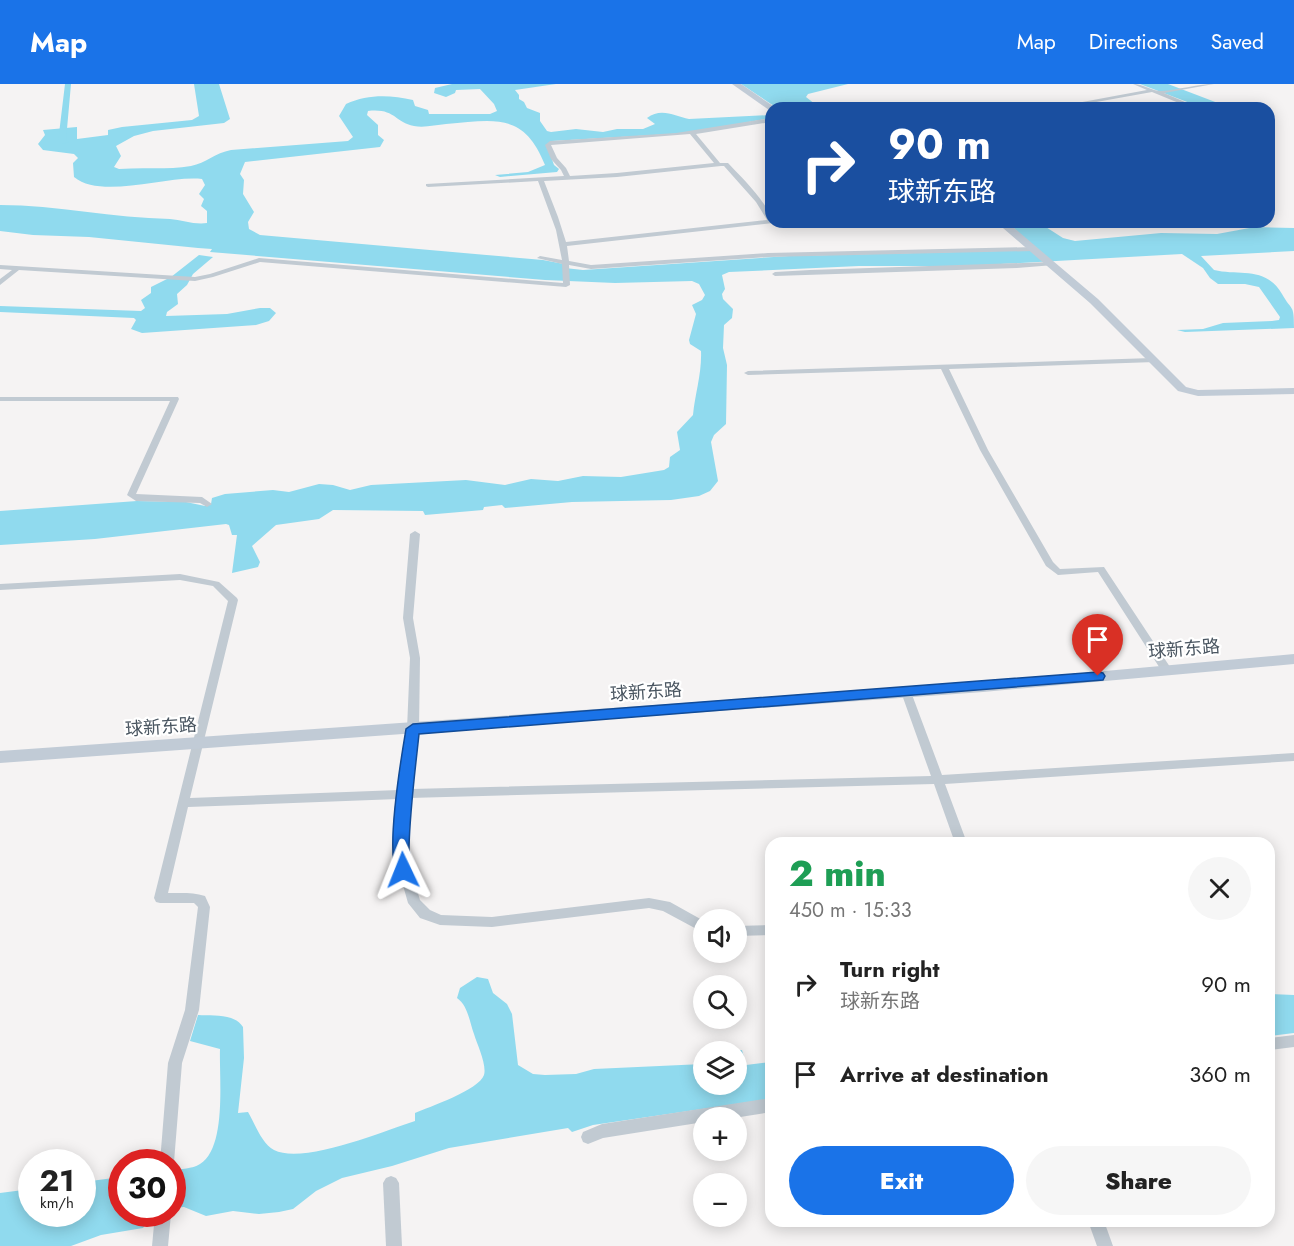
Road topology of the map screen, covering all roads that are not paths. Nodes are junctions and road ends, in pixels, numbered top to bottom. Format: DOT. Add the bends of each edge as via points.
graph roads {
  1 [pos="736,84"];
  2 [pos="1136,84"];
  3 [pos="1211,84"];
  4 [pos="1156,92"];
  5 [pos="1092,102"];
  6 [pos="1181,102"];
  7 [pos="765,103"];
  8 [pos="765,121"];
  9 [pos="692,133"];
  10 [pos="719,165"];
  11 [pos="567,177"];
  12 [pos="540,178"];
  13 [pos="428,185"];
  14 [pos="765,212"];
  15 [pos="765,222"];
  16 [pos="1008,228"];
  17 [pos="564,244"];
  18 [pos="1035,250"];
  19 [pos="540,258"];
  20 [pos="568,264"];
  21 [pos="1051,264"];
  22 [pos="0,267"];
  23 [pos="18,268"];
  24 [pos="775,274"];
  25 [pos="0,284"];
  26 [pos="1152,360"];
  27 [pos="944,367"];
  28 [pos="748,373"];
  29 [pos="1294,391"];
  30 [pos="0,399"];
  31 [pos="207,504"];
  32 [pos="414,534"];
  33 [pos="0,587"];
  34 [pos="1294,659"];
  35 [pos="1167,670"];
  36 [pos="906,692"];
  37 [pos="413,729"];
  38 [pos="197,745"];
  39 [pos="0,757"];
  40 [pos="1294,757"];
  41 [pos="938,780"];
  42 [pos="404,794"];
  43 [pos="183,803"];
  44 [pos="959,837"];
  45 [pos="693,922"];
  46 [pos="765,930"];
  47 [pos="747,931"];
  48 [pos="1294,1041"];
  49 [pos="1275,1043"];
  50 [pos="765,1106"];
  51 [pos="588,1137"];
  52 [pos="168,1149"];
  53 [pos="391,1183"];
  54 [pos="162,1227"];
  55 [pos="1098,1227"];
  56 [pos="160,1246"];
  57 [pos="394,1246"];
  58 [pos="1105,1246"];
  1 -- 7 [label="street"];
  2 -- 4 [label="street"];
  3 -- 4 [label="street"];
  4 -- 5 [label="street"];
  4 -- 6 [label="street"];
  8 -- 9 [label="street"];
  9 -- 10 [label="street"];
  9 -- 11 [label="street" via="551,142 548,145 554,159"];
  10 -- 11 [label="street"];
  10 -- 14 [label="street" via="726,164"];
  11 -- 12 [label="street"];
  12 -- 13 [label="street"];
  12 -- 17 [label="street"];
  15 -- 17 [label="street"];
  16 -- 18 [label="street"];
  17 -- 20 [label="street"];
  18 -- 20 [label="street" via="760,255 591,267"];
  18 -- 21 [label="street"];
  19 -- 20 [label="street"];
  20 -- 23 [label="street" via="566,285 259,260 189,279"];
  21 -- 24 [label="street"];
  21 -- 26 [label="street"];
  22 -- 23 [label="street"];
  23 -- 25 [label="street"];
  26 -- 27 [label="street"];
  26 -- 29 [label="street" via="1179,387 1190,392"];
  27 -- 28 [label="street"];
  27 -- 35 [label="street" via="984,450 1049,564 1058,572 1101,569"];
  30 -- 31 [label="street" via="175,399 131,495 202,500"];
  32 -- 37 [label="street" via="408,618 415,658"];
  33 -- 38 [label="street" via="180,577 208,581 227,592 233,600"];
  34 -- 35 [label="street, 球新东路"];
  35 -- 36 [label="street, 球新东路"];
  36 -- 37 [label="street, 球新东路"];
  36 -- 41 [label="street"];
  37 -- 38 [label="street, 球新东路"];
  37 -- 42 [label="street"];
  38 -- 39 [label="street, 球新东路"];
  38 -- 43 [label="street"];
  40 -- 41 [label="street"];
  41 -- 42 [label="street"];
  41 -- 44 [label="street"];
  42 -- 43 [label="street"];
  42 -- 45 [label="street" via="403,870 414,903 425,914 492,922 649,903 666,906"];
  43 -- 52 [label="street" via="160,898 194,897 204,907 192,1010 175,1063"];
  46 -- 47 [label="street"];
  48 -- 49 [label="street"];
  50 -- 51 [label="street" via="602,1131"];
  53 -- 57 [label="street"];
  54 -- 56 [label="street"];
  55 -- 58 [label="street"];
}
